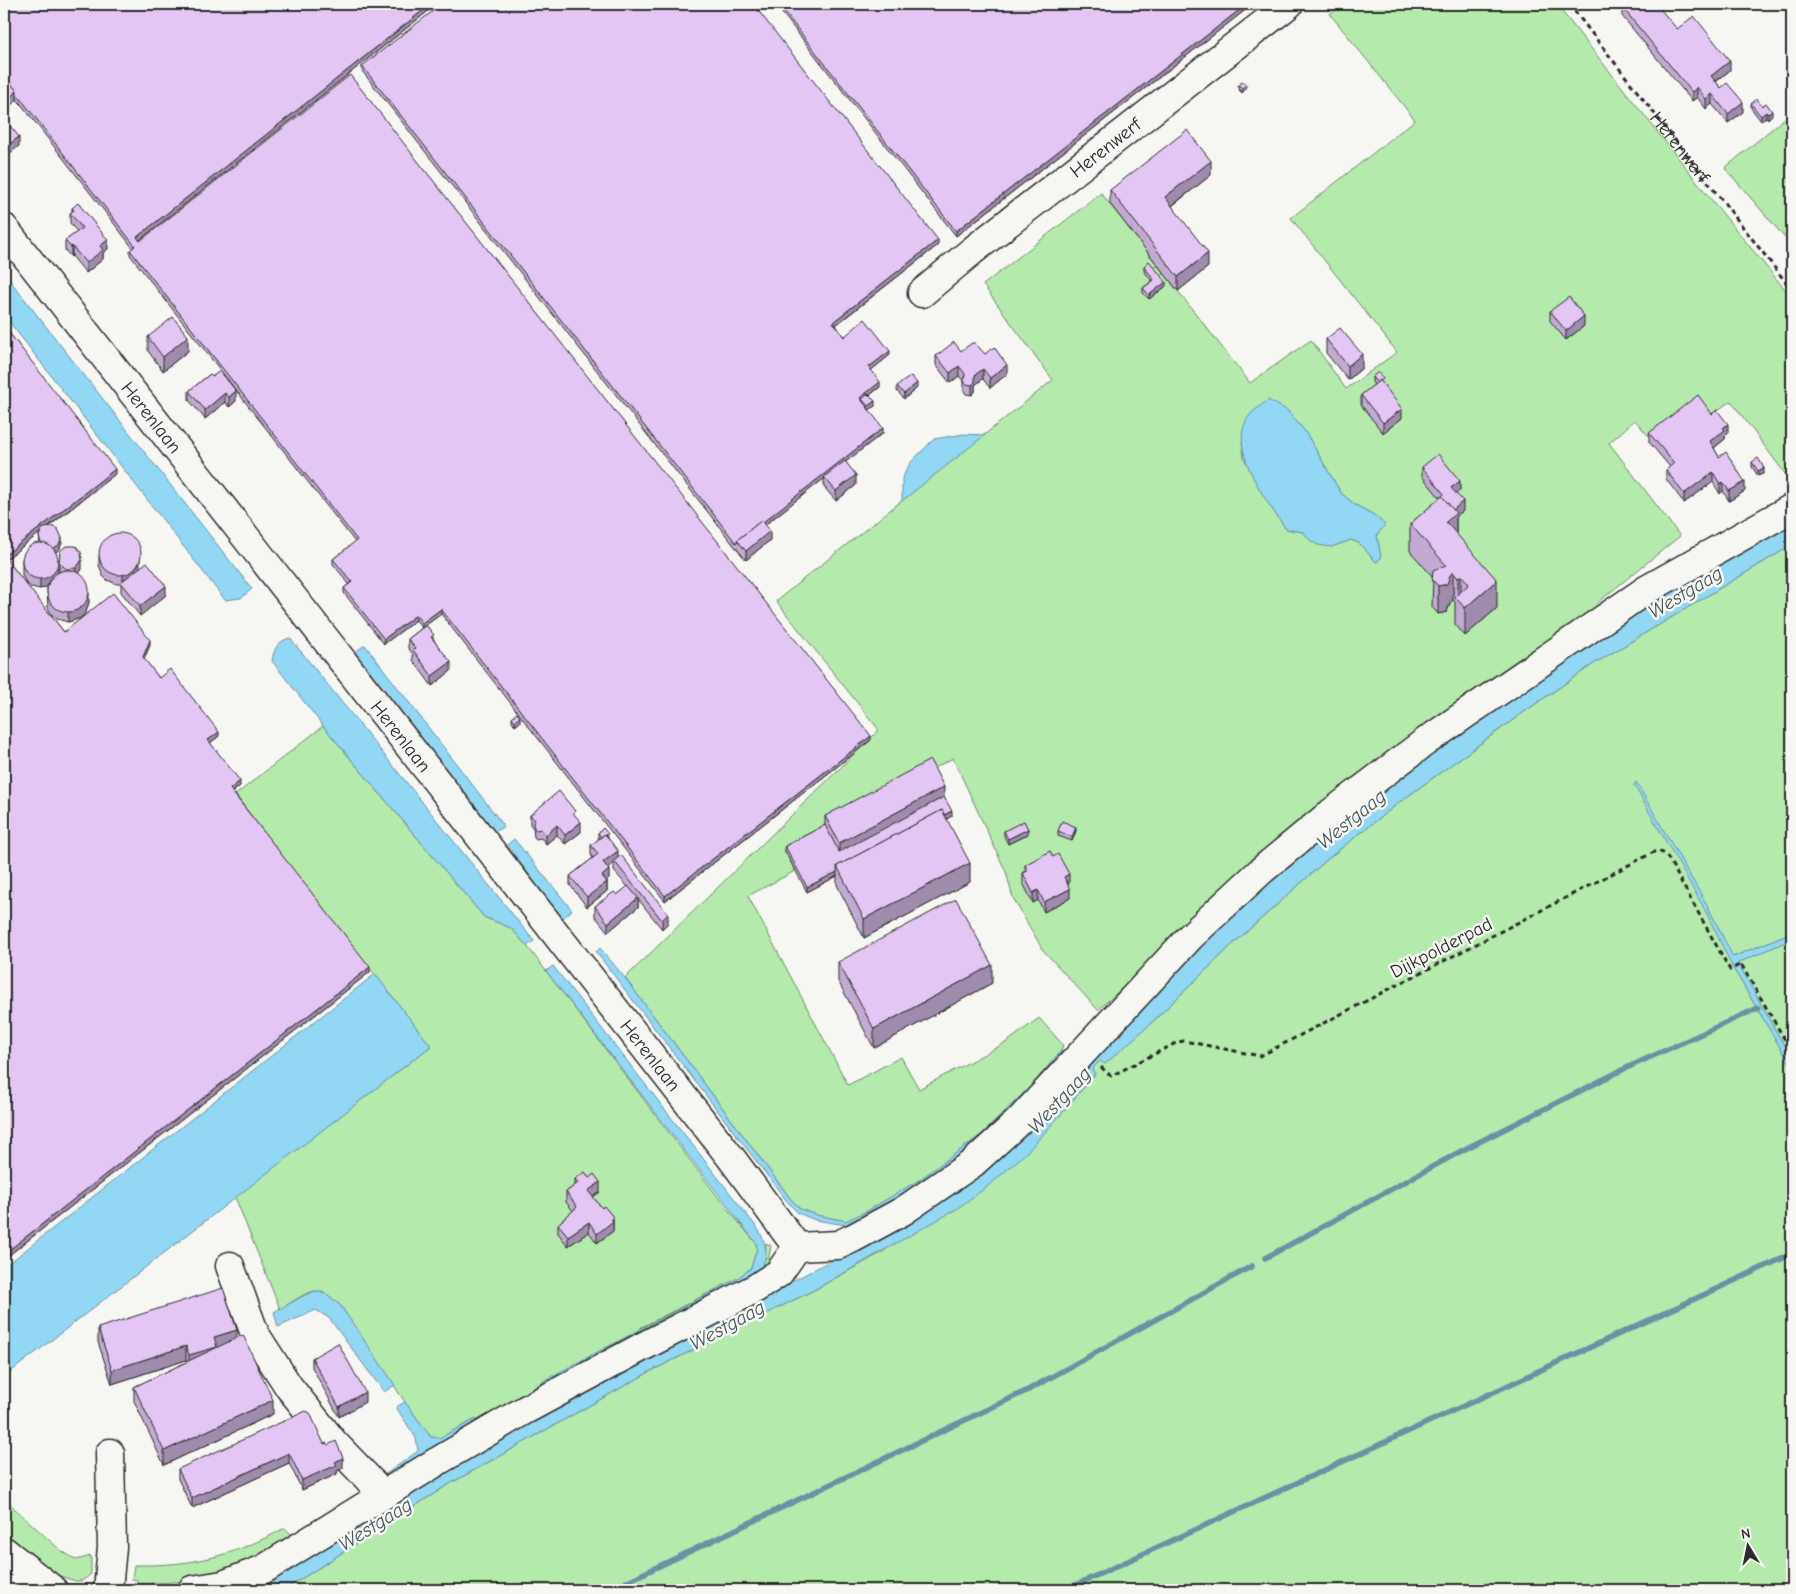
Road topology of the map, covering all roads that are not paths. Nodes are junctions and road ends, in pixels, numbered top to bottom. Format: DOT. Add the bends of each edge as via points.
graph roads {
  1 [pos="1289,4"];
  2 [pos="4,228"];
  3 [pos="922,293"];
  4 [pos="1792,508"];
  5 [pos="797,1247"];
  6 [pos="230,1266"];
  7 [pos="110,1453"];
  8 [pos="383,1494"];
  9 [pos="4,1551"];
  10 [pos="4,1590"];
  11 [pos="12,1590"];
  12 [pos="53,1590"];
  13 [pos="108,1590"];
  14 [pos="192,1590"];
  1 -- 3 [label="street, Herenwerf"];
  2 -- 5 [label="street, Herenlaan" via="726,1151"];
  4 -- 5 [label="street" via="1638,595 1425,742 1331,813 1262,870 1191,936 1018,1122 973,1163 854,1238 838,1245"];
  5 -- 8 [label="street" via="779,1273 756,1288 525,1410"];
  6 -- 8 [label="street" via="255,1334 289,1387 334,1443"];
  7 -- 13 [label="street" via="112,1547"];
  8 -- 14 [label="street" via="264,1569 223,1585"];
  9 -- 12 [label="street"];
  10 -- 11 [label="street"];
}
